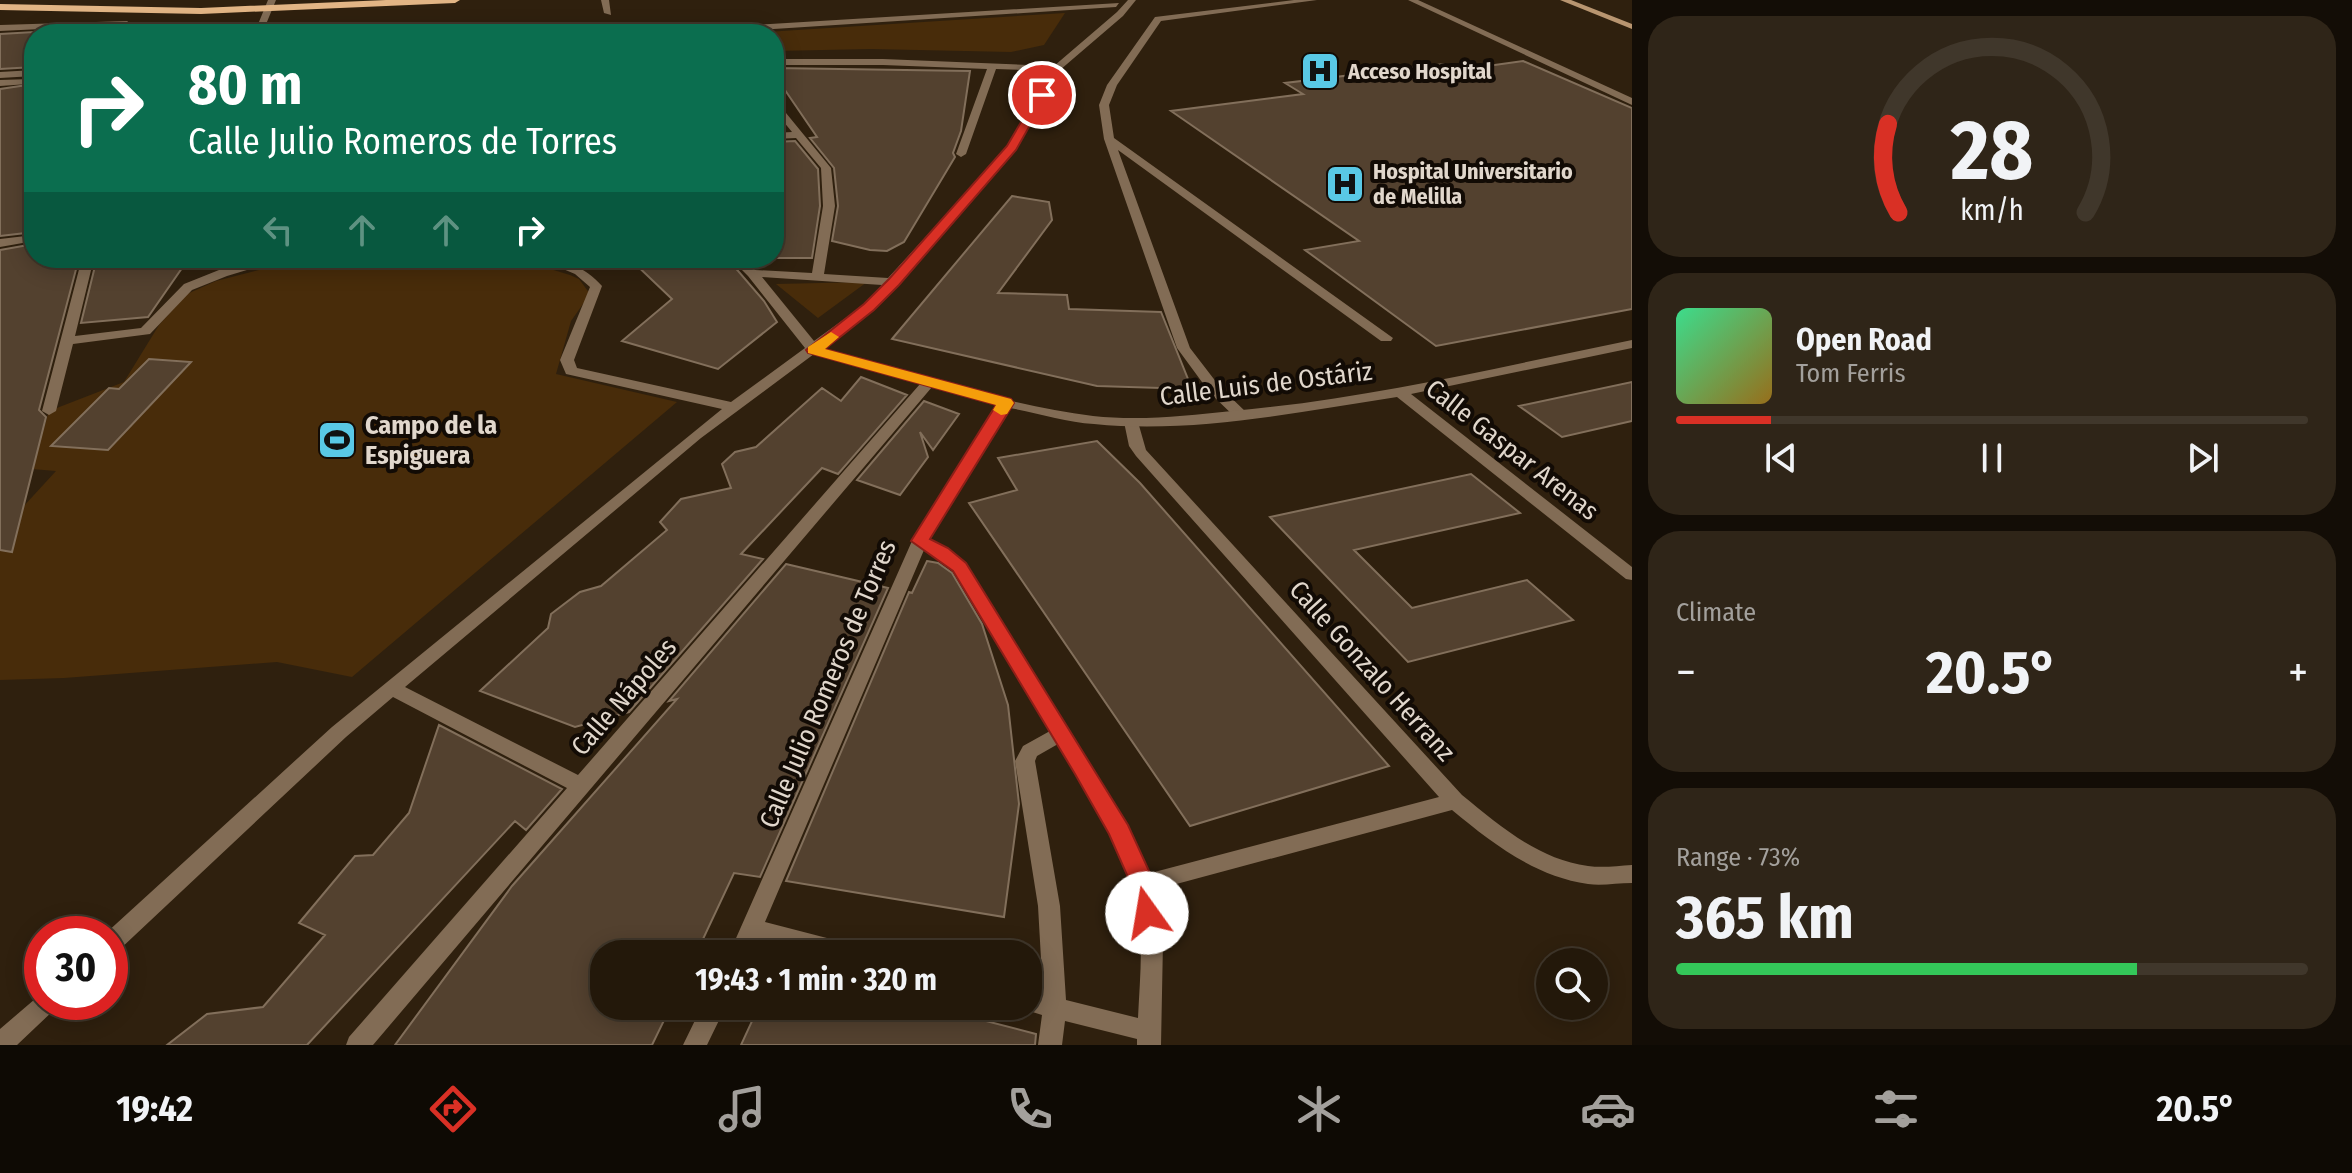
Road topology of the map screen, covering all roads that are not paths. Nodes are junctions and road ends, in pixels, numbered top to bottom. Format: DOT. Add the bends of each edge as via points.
graph roads {
  1 [pos="455,0"];
  2 [pos="605,0"];
  3 [pos="1132,0"];
  4 [pos="1313,0"];
  5 [pos="1412,0"];
  6 [pos="1564,0"];
  7 [pos="270,4"];
  8 [pos="0,7"];
  9 [pos="1116,9"];
  10 [pos="608,13"];
  11 [pos="125,23"];
  12 [pos="100,24"];
  13 [pos="262,24"];
  14 [pos="24,27"];
  15 [pos="784,27"];
  16 [pos="1632,27"];
  17 [pos="0,28"];
  18 [pos="784,62"];
  19 [pos="993,66"];
  20 [pos="1056,69"];
  21 [pos="0,75"];
  22 [pos="24,78"];
  23 [pos="24,80"];
  24 [pos="0,83"];
  25 [pos="1632,102"];
  26 [pos="784,118"];
  27 [pos="796,135"];
  28 [pos="784,136"];
  29 [pos="1109,139"];
  30 [pos="961,154"];
  31 [pos="24,239"];
  32 [pos="0,243"];
  33 [pos="85,268"];
  34 [pos="242,268"];
  35 [pos="569,268"];
  36 [pos="747,268"];
  37 [pos="752,273"];
  38 [pos="817,277"];
  39 [pos="894,282"];
  40 [pos="1386,338"];
  41 [pos="67,341"];
  42 [pos="1632,344"];
  43 [pos="814,350"];
  44 [pos="929,382"];
  45 [pos="1400,392"];
  46 [pos="1006,403"];
  47 [pos="733,407"];
  48 [pos="49,411"];
  49 [pos="1242,416"];
  50 [pos="1131,422"];
  51 [pos="920,541"];
  52 [pos="1632,575"];
  53 [pos="393,689"];
  54 [pos="1061,734"];
  55 [pos="582,786"];
  56 [pos="1455,801"];
  57 [pos="1632,874"];
  58 [pos="1143,884"];
  59 [pos="128,927"];
  60 [pos="752,928"];
  61 [pos="746,940"];
  62 [pos="797,940"];
  63 [pos="1042,1005"];
  64 [pos="1055,1008"];
  65 [pos="27,1020"];
  66 [pos="707,1020"];
  67 [pos="1150,1039"];
  68 [pos="0,1045"];
  69 [pos="358,1045"];
  70 [pos="695,1045"];
  71 [pos="1050,1045"];
  1 -- 7 [label="main road"];
  2 -- 10 [label="street"];
  3 -- 9 [label="street"];
  4 -- 29 [label="street" via="1156,20 1104,105"];
  5 -- 25 [label="street"];
  6 -- 16 [label="main road"];
  7 -- 8 [label="main road" via="138,11"];
  7 -- 13 [label="street"];
  9 -- 15 [label="street"];
  9 -- 20 [label="street"];
  11 -- 12 [label="street"];
  14 -- 17 [label="street"];
  18 -- 19 [label="street"];
  19 -- 20 [label="street"];
  19 -- 30 [label="street"];
  20 -- 39 [label="street" via="1012,148"];
  21 -- 22 [label="street"];
  23 -- 24 [label="street"];
  26 -- 27 [label="street"];
  27 -- 28 [label="street"];
  27 -- 38 [label="street" via="823,160 830,194"];
  29 -- 40 [label="street"];
  29 -- 49 [label="street" via="1184,348"];
  31 -- 32 [label="street"];
  33 -- 41 [label="street"];
  34 -- 41 [label="street" via="188,287 145,331"];
  35 -- 47 [label="street" via="587,275 596,286 567,360 571,371"];
  36 -- 37 [label="street"];
  37 -- 38 [label="street"];
  37 -- 43 [label="street"];
  38 -- 39 [label="street"];
  39 -- 43 [label="street"];
  41 -- 48 [label="street"];
  42 -- 45 [label="street, Calle Luis de Ostáriz"];
  43 -- 44 [label="street, Calle Luis de Ostáriz"];
  43 -- 47 [label="street"];
  44 -- 46 [label="street, Calle Luis de Ostáriz"];
  44 -- 55 [label="street, Calle Nápoles"];
  45 -- 49 [label="street, Calle Luis de Ostáriz"];
  45 -- 52 [label="street, Calle Gaspar Arenas"];
  46 -- 50 [label="street, Calle Luis de Ostáriz"];
  46 -- 51 [label="street, Calle Julio Romeros de Torres"];
  47 -- 53 [label="street"];
  49 -- 50 [label="street, Calle Luis de Ostáriz"];
  50 -- 56 [label="street, Calle Gonzalo Herranz" via="1141,453"];
  51 -- 54 [label="street" via="960,567"];
  51 -- 60 [label="street, Calle Julio Romeros de Torres"];
  53 -- 55 [label="street"];
  53 -- 59 [label="street" via="339,732"];
  54 -- 58 [label="street" via="1120,831"];
  54 -- 64 [label="street" via="1030,751 1025,761 1049,906"];
  55 -- 69 [label="street, Calle Nápoles"];
  56 -- 57 [label="street, Calle Gonzalo Herranz" via="1536,861 1589,875"];
  56 -- 58 [label="street"];
  58 -- 67 [label="street" via="1152,942"];
  60 -- 61 [label="street, Calle Julio Romeros de Torres"];
  60 -- 62 [label="street"];
  63 -- 64 [label="street"];
  64 -- 67 [label="street"];
  64 -- 71 [label="street"];
  65 -- 68 [label="street"];
  66 -- 70 [label="street"];
}
